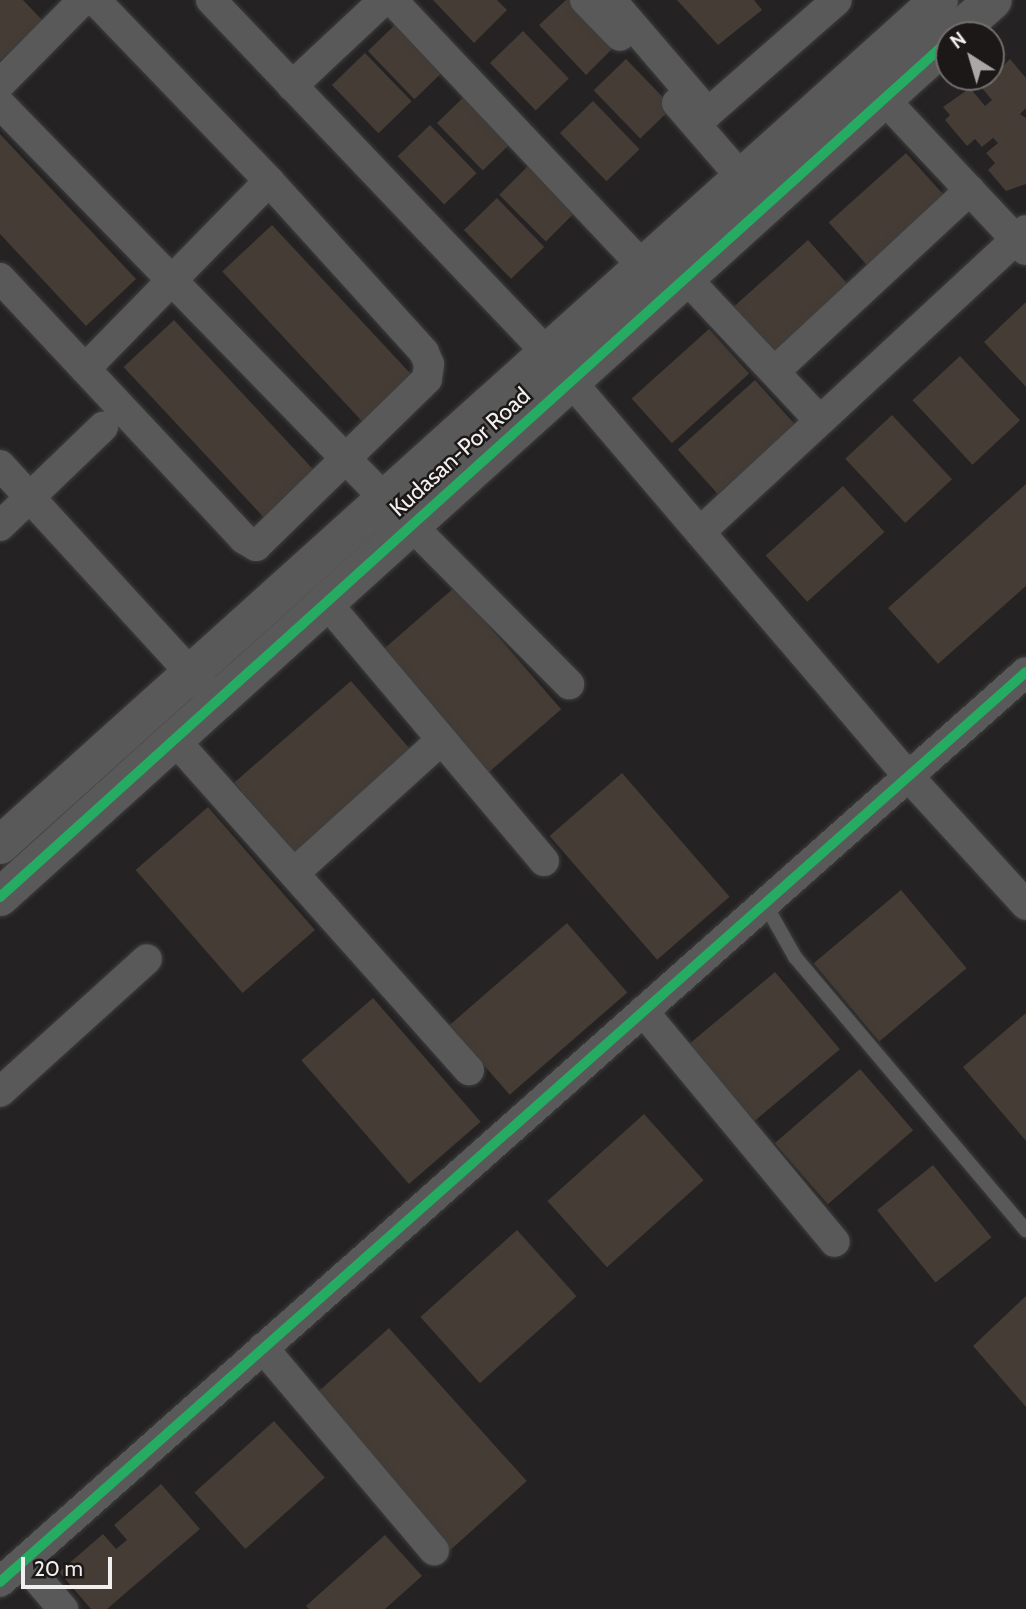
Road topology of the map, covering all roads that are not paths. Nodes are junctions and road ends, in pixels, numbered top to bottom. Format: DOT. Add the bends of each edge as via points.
graph roads {
  1 [pos="83,0"];
  2 [pos="95,0"];
  3 [pos="211,0"];
  4 [pos="384,0"];
  5 [pos="392,0"];
  6 [pos="585,0"];
  7 [pos="837,0"];
  8 [pos="939,0"];
  9 [pos="993,0"];
  10 [pos="620,3"];
  11 [pos="970,21"];
  12 [pos="935,53"];
  13 [pos="0,84"];
  14 [pos="292,86"];
  15 [pos="884,99"];
  16 [pos="0,104"];
  17 [pos="741,177"];
  18 [pos="269,181"];
  19 [pos="970,190"];
  20 [pos="1023,239"];
  21 [pos="642,265"];
  22 [pos="685,277"];
  23 [pos="0,278"];
  24 [pos="170,279"];
  25 [pos="546,352"];
  26 [pos="85,369"];
  27 [pos="775,371"];
  28 [pos="571,380"];
  29 [pos="820,421"];
  30 [pos="103,427"];
  31 [pos="346,460"];
  32 [pos="0,465"];
  33 [pos="30,497"];
  34 [pos="398,512"];
  35 [pos="0,526"];
  36 [pos="700,532"];
  37 [pos="325,601"];
  38 [pos="1026,672"];
  39 [pos="569,684"];
  40 [pos="203,687"];
  41 [pos="173,738"];
  42 [pos="441,740"];
  43 [pos="908,776"];
  44 [pos="0,845"];
  45 [pos="544,861"];
  46 [pos="294,873"];
  47 [pos="0,897"];
  48 [pos="764,902"];
  49 [pos="1026,905"];
  50 [pos="147,960"];
  51 [pos="643,1011"];
  52 [pos="469,1070"];
  53 [pos="0,1093"];
  54 [pos="1026,1230"];
  55 [pos="835,1242"];
  56 [pos="263,1348"];
  57 [pos="434,1550"];
  58 [pos="23,1562"];
  59 [pos="0,1582"];
  60 [pos="63,1609"];
  1 -- 13 [label="street"];
  2 -- 18 [label="street"];
  3 -- 14 [label="street"];
  4 -- 14 [label="street"];
  5 -- 21 [label="street"];
  6 -- 17 [label="street"];
  7 -- 10 [label="street" via="708,113"];
  8 -- 17 [label="street, Kudasan-Por Road"];
  9 -- 11 [label="street"];
  12 -- 15 [label="street, Kudasan-Por Road"];
  14 -- 25 [label="street"];
  15 -- 19 [label="street"];
  15 -- 22 [label="street, Kudasan-Por Road"];
  16 -- 24 [label="street"];
  17 -- 21 [label="street, Kudasan-Por Road"];
  18 -- 24 [label="street"];
  18 -- 31 [label="street" via="424,352 429,364 427,379"];
  19 -- 20 [label="street"];
  19 -- 27 [label="street"];
  20 -- 29 [label="street"];
  21 -- 25 [label="street, Kudasan-Por Road"];
  22 -- 27 [label="street"];
  22 -- 28 [label="street, Kudasan-Por Road"];
  23 -- 26 [label="street"];
  24 -- 26 [label="street"];
  24 -- 31 [label="street"];
  25 -- 28 [label="street"];
  25 -- 34 [label="street, Kudasan-Por Road"];
  26 -- 31 [label="street" via="256,546"];
  27 -- 29 [label="street"];
  28 -- 34 [label="street, Kudasan-Por Road"];
  28 -- 36 [label="street"];
  29 -- 36 [label="street"];
  30 -- 33 [label="street"];
  31 -- 34 [label="street"];
  32 -- 33 [label="street"];
  33 -- 35 [label="street"];
  33 -- 40 [label="street"];
  34 -- 37 [label="street, Kudasan-Por Road"];
  34 -- 39 [label="street"];
  34 -- 40 [label="street, Kudasan-Por Road"];
  36 -- 43 [label="street"];
  37 -- 40 [label="street, Kudasan-Por Road"];
  37 -- 42 [label="street"];
  38 -- 43 [label="street"];
  40 -- 41 [label="street, Kudasan-Por Road"];
  40 -- 44 [label="street, Kudasan-Por Road"];
  41 -- 46 [label="street"];
  41 -- 47 [label="street, Kudasan-Por Road"];
  42 -- 45 [label="street"];
  42 -- 46 [label="street"];
  43 -- 48 [label="street"];
  43 -- 49 [label="street"];
  46 -- 52 [label="street"];
  48 -- 51 [label="street"];
  48 -- 54 [label="lane" via="795,957"];
  50 -- 53 [label="street"];
  51 -- 55 [label="street"];
  51 -- 56 [label="street"];
  56 -- 57 [label="street"];
  56 -- 58 [label="street"];
  58 -- 59 [label="street"];
  58 -- 60 [label="street"];
}
